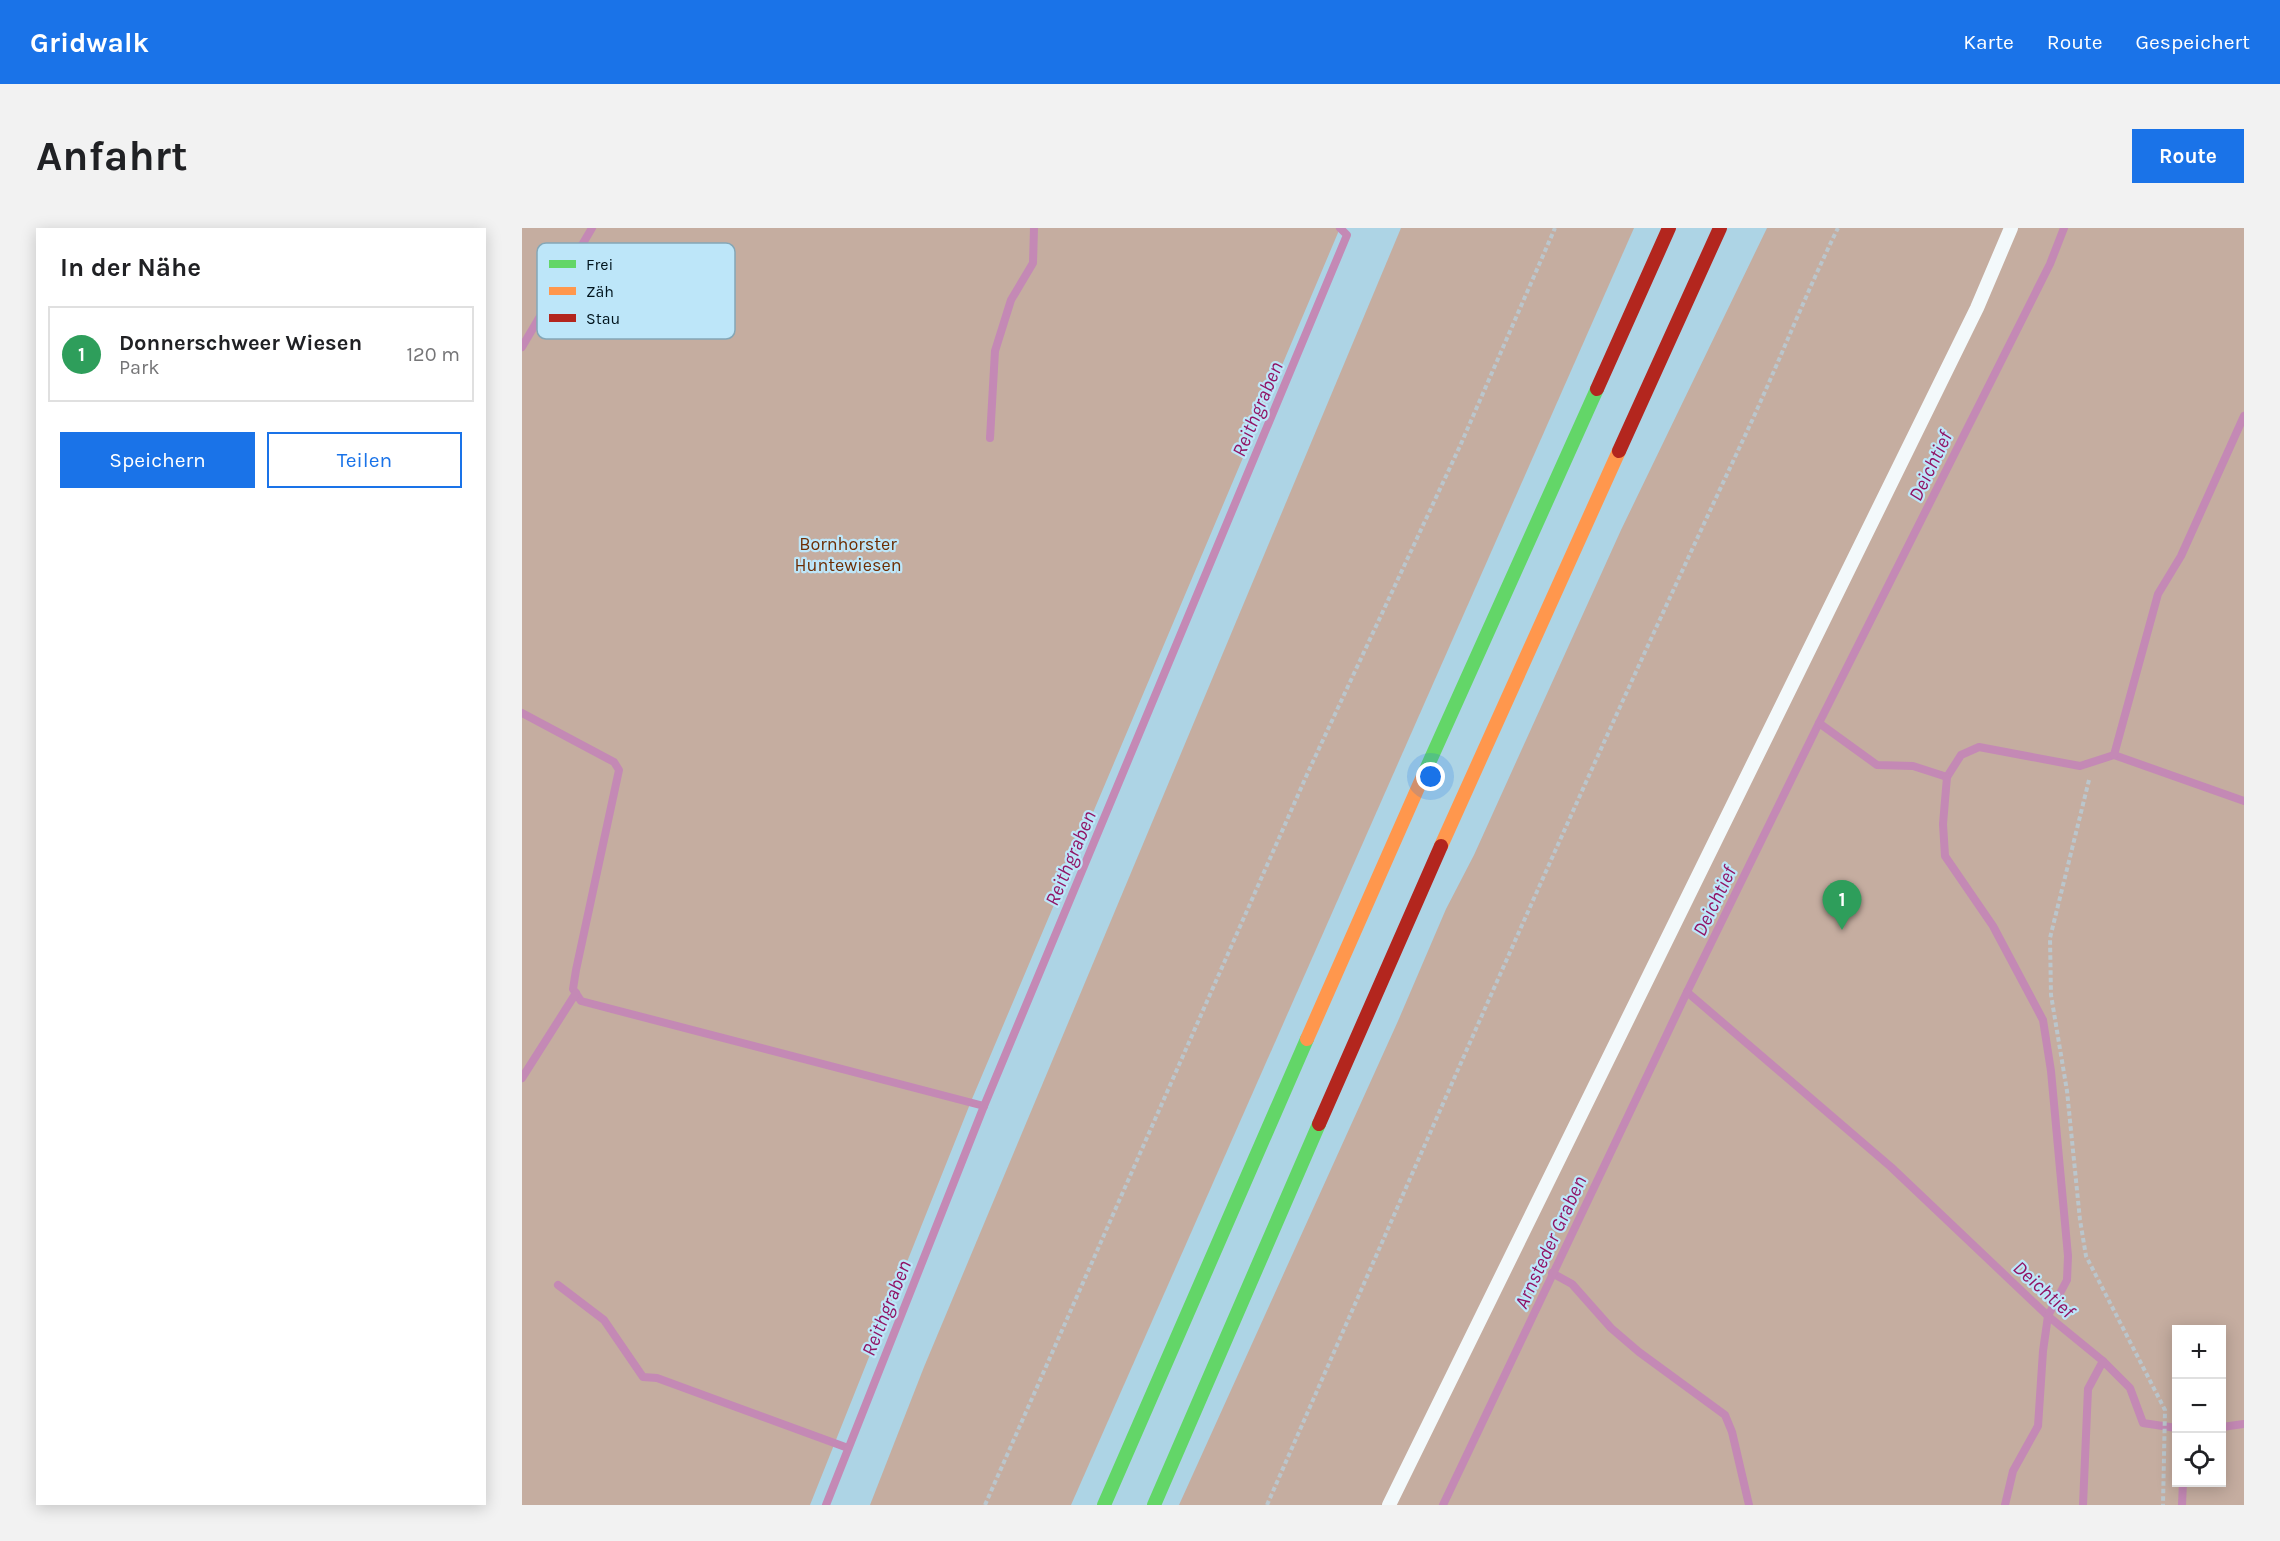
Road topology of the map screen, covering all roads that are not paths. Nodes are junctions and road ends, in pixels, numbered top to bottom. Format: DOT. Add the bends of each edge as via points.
graph roads {
  1 [pos="1669,228"];
  2 [pos="1720,228"];
  3 [pos="2011,228"];
  4 [pos="1104,1505"];
  5 [pos="1154,1505"];
  6 [pos="1389,1505"];
  1 -- 4 [label="highway" via="1357,923"];
  2 -- 5 [label="highway" via="1400,940"];
  3 -- 6 [label="lane" via="1966,329"];
}
